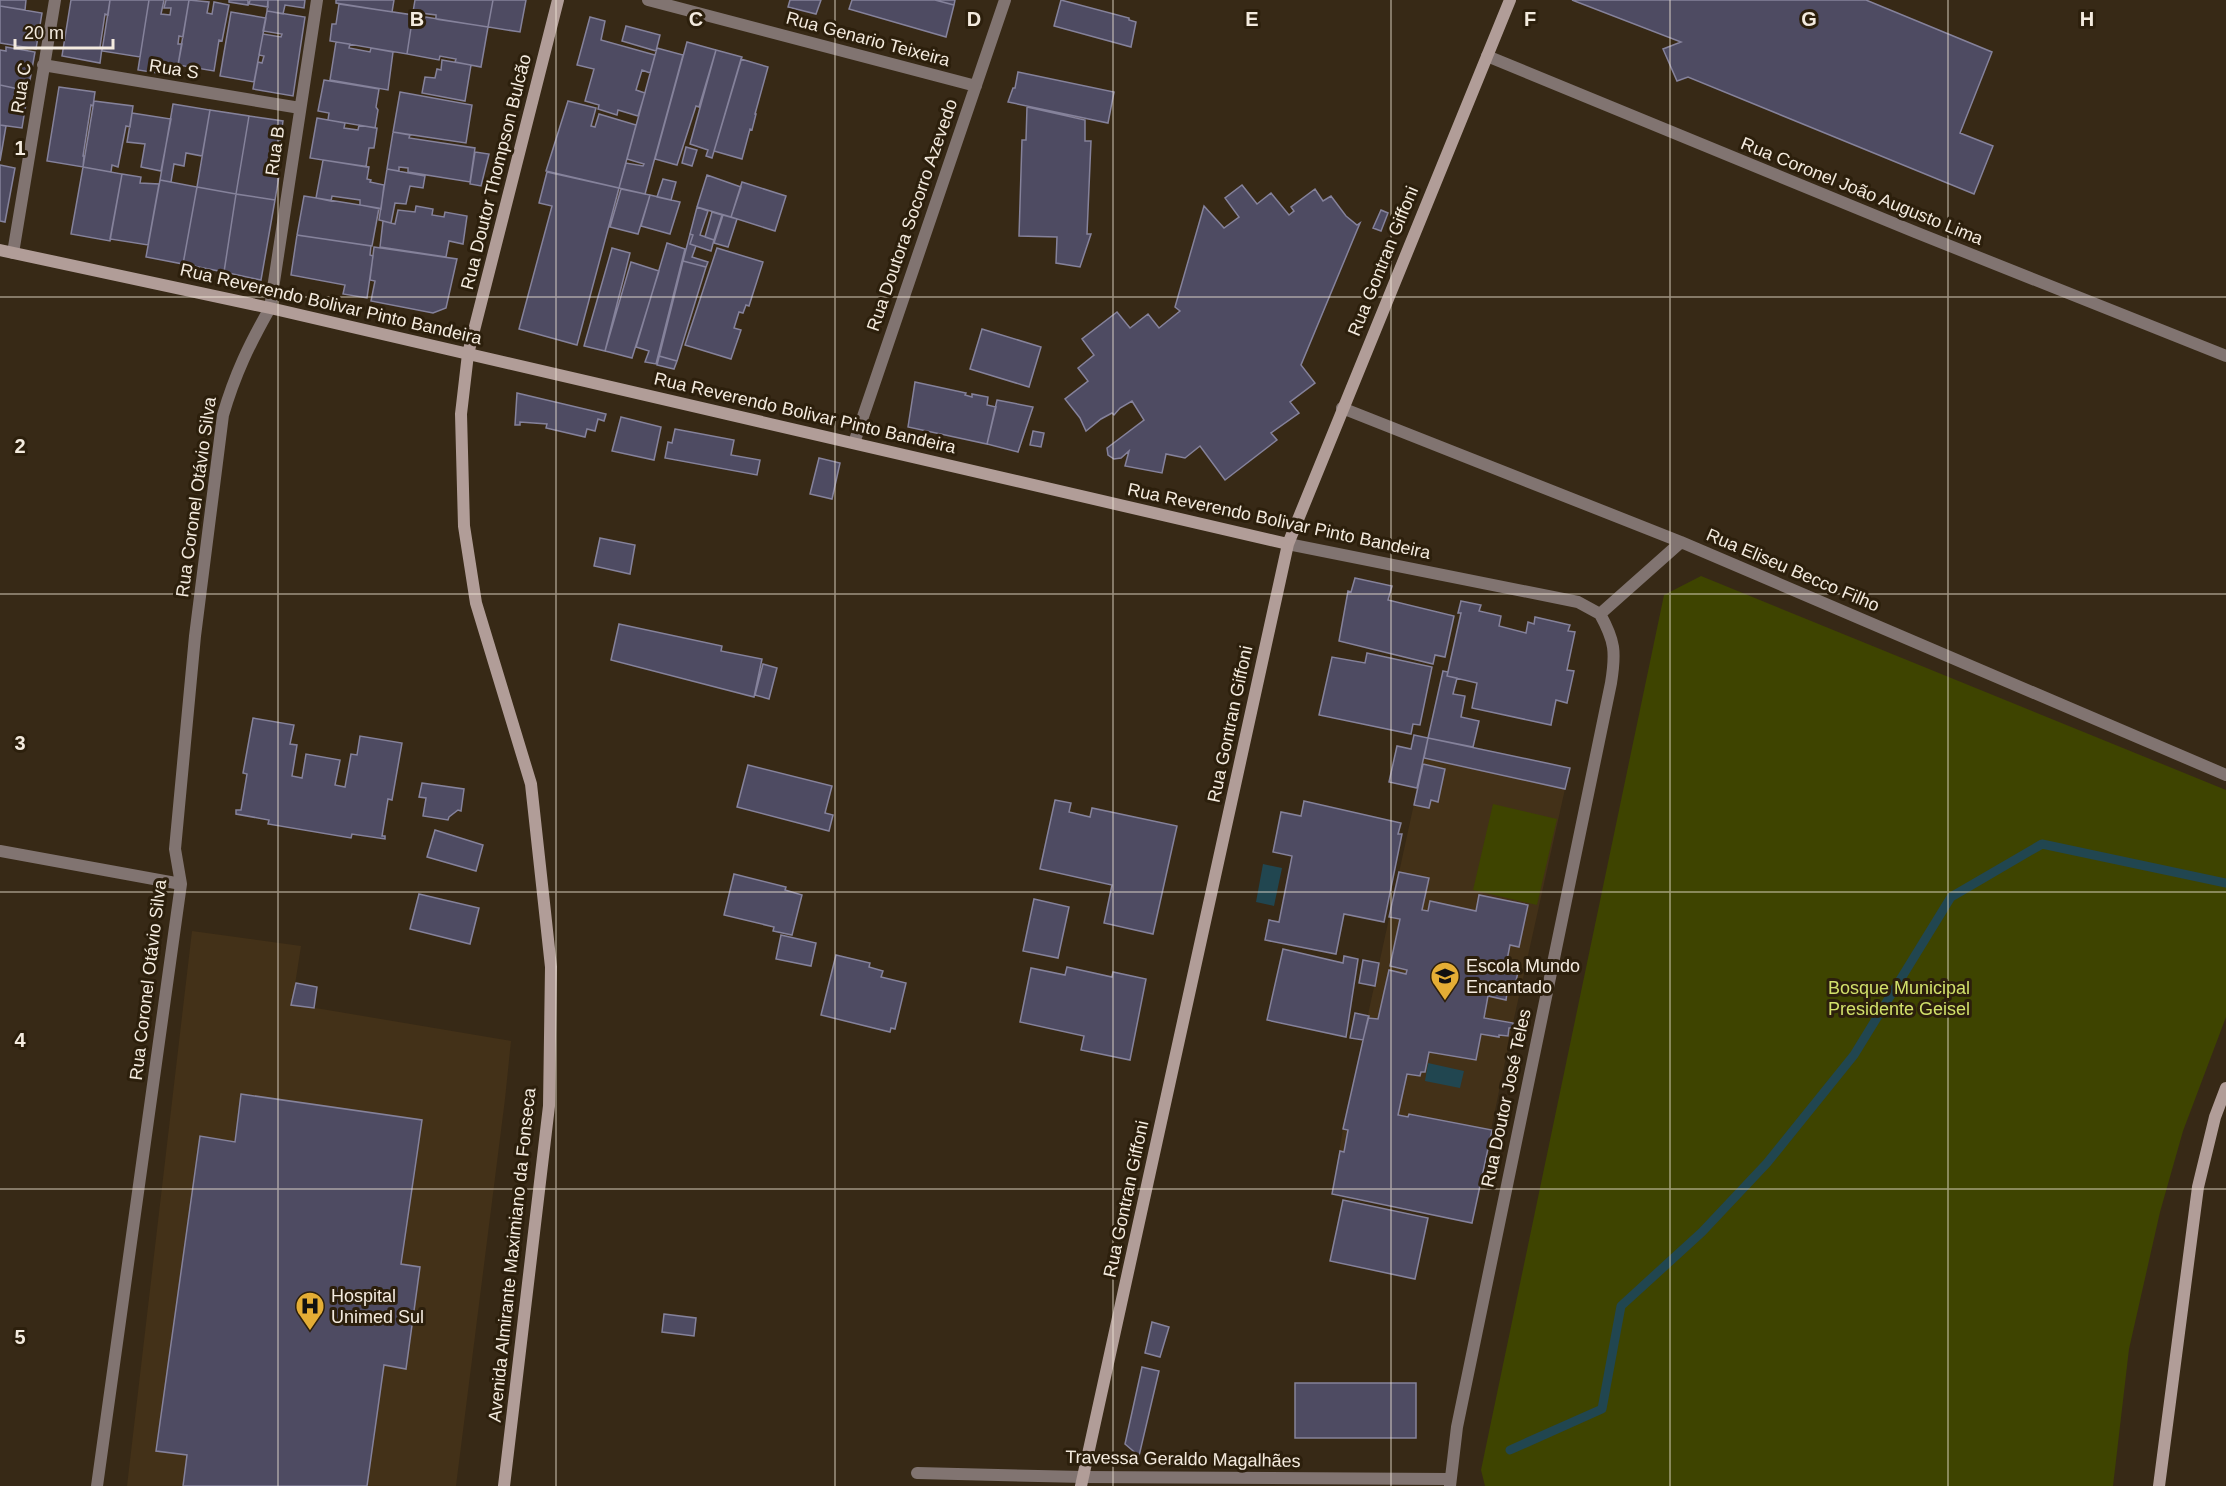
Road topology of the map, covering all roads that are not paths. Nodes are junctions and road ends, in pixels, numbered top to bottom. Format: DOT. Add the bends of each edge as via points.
graph roads {
  1 [pos="54,0"];
  2 [pos="317,0"];
  3 [pos="558,0"];
  4 [pos="648,0"];
  5 [pos="1005,0"];
  6 [pos="1510,0"];
  7 [pos="1486,56"];
  8 [pos="43,65"];
  9 [pos="976,86"];
  10 [pos="300,108"];
  11 [pos="0,250"];
  12 [pos="13,253"];
  13 [pos="270,308"];
  14 [pos="468,354"];
  15 [pos="2226,356"];
  16 [pos="1342,408"];
  17 [pos="854,442"];
  18 [pos="1681,542"];
  19 [pos="1288,544"];
  20 [pos="1600,614"];
  21 [pos="2226,775"];
  22 [pos="0,851"];
  23 [pos="181,884"];
  24 [pos="2226,1088"];
  25 [pos="917,1473"];
  26 [pos="1082,1481"];
  27 [pos="1449,1483"];
  28 [pos="97,1486"];
  29 [pos="504,1486"];
  30 [pos="2160,1486"];
  1 -- 8 [label="street, Rua C"];
  2 -- 10 [label="street, Rua B"];
  3 -- 14 [label="street, Rua Doutor Thompson Bulcão"];
  4 -- 9 [label="street, Rua Genario Teixeira"];
  5 -- 9 [label="street, Rua Doutora Socorro Azevedo"];
  6 -- 7 [label="street, Rua Gontran Giffoni"];
  7 -- 15 [label="street, Rua Coronel João Augusto Lima"];
  7 -- 16 [label="street, Rua Gontran Giffoni"];
  8 -- 10 [label="street, Rua S"];
  8 -- 12 [label="street, Rua C"];
  9 -- 17 [label="street, Rua Doutora Socorro Azevedo"];
  10 -- 13 [label="street, Rua B"];
  11 -- 12 [label="street, Rua Reverendo Bolivar Pinto Bandeira"];
  12 -- 13 [label="street, Rua Reverendo Bolivar Pinto Bandeira"];
  13 -- 14 [label="street, Rua Reverendo Bolivar Pinto Bandeira"];
  13 -- 23 [label="street, Rua Coronel Otávio Silva" via="232,382 223,415 195,636 175,849"];
  14 -- 17 [label="street, Rua Reverendo Bolivar Pinto Bandeira"];
  14 -- 29 [label="street, Avenida Almirante Maximiano da Fonseca" via="461,414 464,526 476,603 531,784 551,967 549,1106"];
  16 -- 18 [label="street, Rua Eliseu Becco Filho"];
  16 -- 19 [label="street, Rua Gontran Giffoni"];
  17 -- 19 [label="street, Rua Reverendo Bolivar Pinto Bandeira"];
  18 -- 20 [label="street"];
  18 -- 21 [label="street, Rua Eliseu Becco Filho"];
  19 -- 20 [label="street, Rua Reverendo Bolivar Pinto Bandeira" via="1578,602"];
  19 -- 26 [label="street, Rua Gontran Giffoni"];
  20 -- 27 [label="street, Rua Doutor José Teles" via="1611,635 1615,659 1611,683 1456,1427"];
  22 -- 23 [label="street"];
  23 -- 28 [label="street, Rua Coronel Otávio Silva"];
  24 -- 30 [label="street" via="2198,1187"];
  25 -- 26 [label="street, Travessa Geraldo Magalhães"];
  26 -- 27 [label="street, Travessa Geraldo Magalhães"];
}
